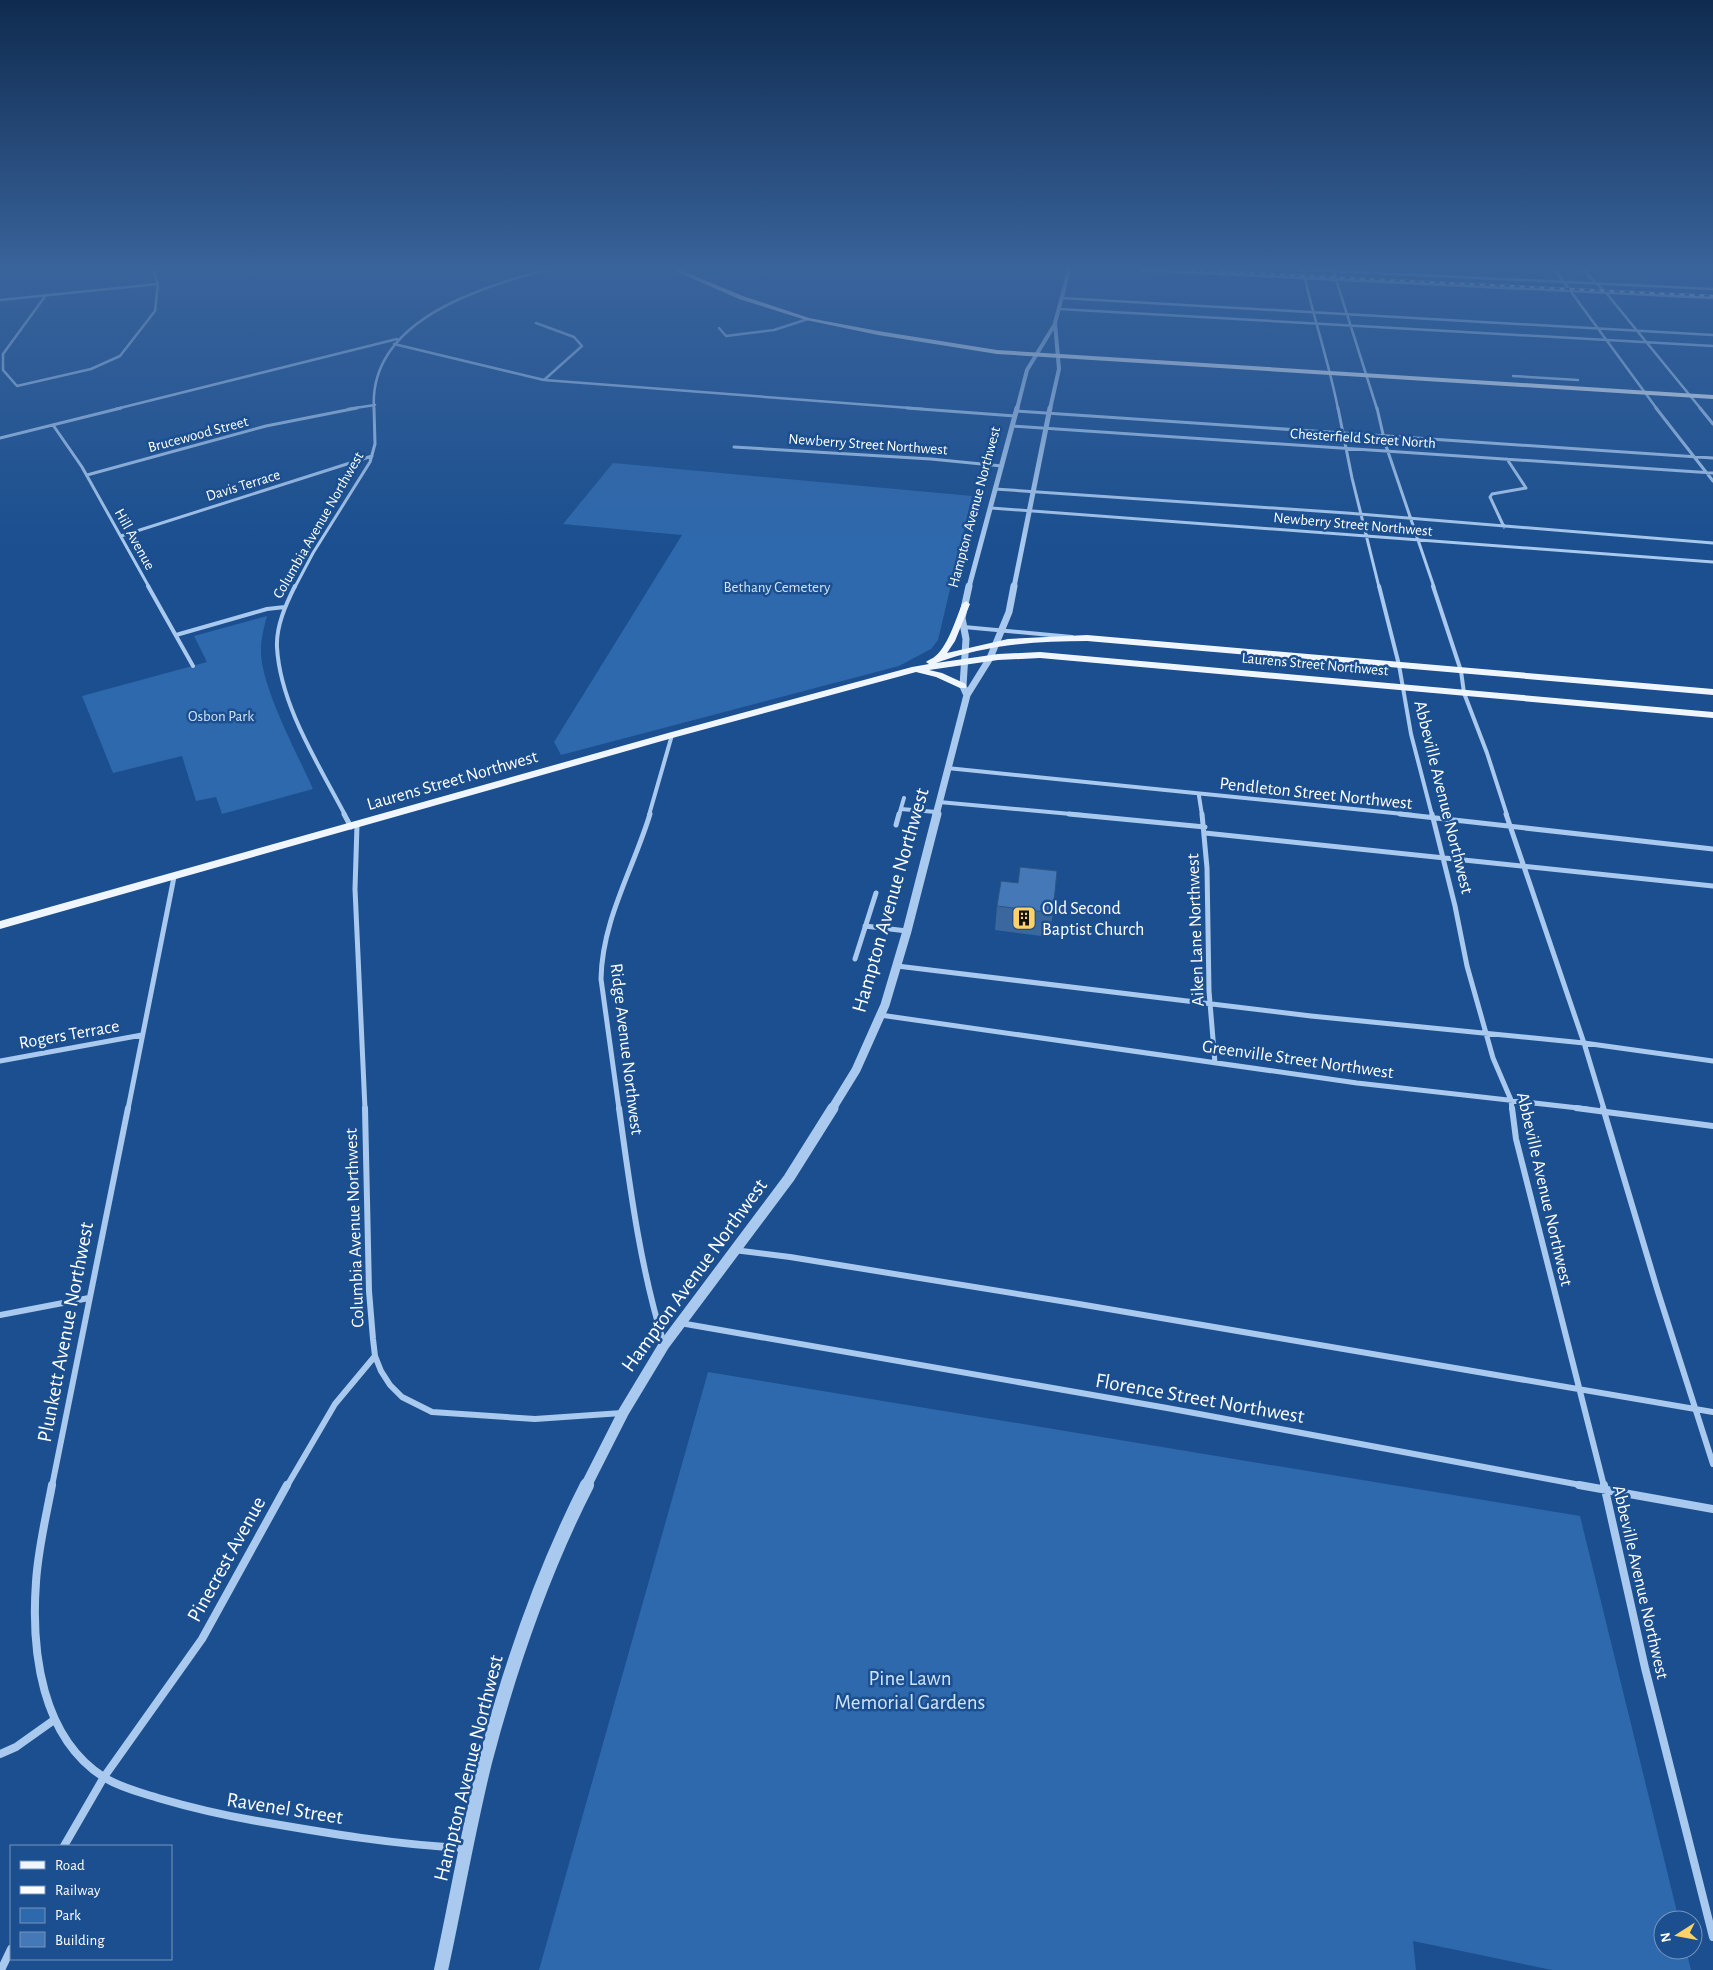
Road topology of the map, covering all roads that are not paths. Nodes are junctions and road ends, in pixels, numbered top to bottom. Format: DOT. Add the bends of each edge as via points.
graph roads {
  1 [pos="2,362"];
  2 [pos="107,362"];
  3 [pos="307,362"];
  4 [pos="382,362"];
  5 [pos="466,362"];
  6 [pos="564,362"];
  7 [pos="1031,362"];
  8 [pos="1058,362"];
  9 [pos="1148,362"];
  10 [pos="1328,362"];
  11 [pos="1362,362"];
  12 [pos="1622,362"];
  13 [pos="1663,362"];
  14 [pos="1331,374"];
  15 [pos="1367,376"];
  16 [pos="1513,376"];
  17 [pos="1545,378"];
  18 [pos="1566,379"];
  19 [pos="544,380"];
  20 [pos="1578,380"];
  21 [pos="1552,387"];
  22 [pos="1573,389"];
  23 [pos="1644,393"];
  24 [pos="1690,395"];
  25 [pos="1713,397"];
  26 [pos="375,405"];
  27 [pos="1049,413"];
  28 [pos="1015,414"];
  29 [pos="1713,424"];
  30 [pos="53,425"];
  31 [pos="1012,426"];
  32 [pos="1046,428"];
  33 [pos="1342,432"];
  34 [pos="1383,435"];
  35 [pos="0,438"];
  36 [pos="734,447"];
  37 [pos="1345,448"];
  38 [pos="1388,451"];
  39 [pos="372,456"];
  40 [pos="1694,456"];
  41 [pos="1713,458"];
  42 [pos="1507,459"];
  43 [pos="1002,466"];
  44 [pos="1707,473"];
  45 [pos="1713,474"];
  46 [pos="87,475"];
  47 [pos="1713,481"];
  48 [pos="995,489"];
  49 [pos="1032,492"];
  50 [pos="991,508"];
  51 [pos="1029,510"];
  52 [pos="1362,515"];
  53 [pos="1411,519"];
  54 [pos="1504,527"];
  55 [pos="120,536"];
  56 [pos="1368,536"];
  57 [pos="1418,540"];
  58 [pos="1713,543"];
  59 [pos="1713,562"];
  60 [pos="966,604"];
  61 [pos="285,607"];
  62 [pos="964,627"];
  63 [pos="1003,630"];
  64 [pos="176,635"];
  65 [pos="1088,638"];
  66 [pos="1032,640"];
  67 [pos="996,643"];
  68 [pos="966,650"];
  69 [pos="1031,656"];
  70 [pos="990,658"];
  71 [pos="937,660"];
  72 [pos="966,662"];
  73 [pos="1399,665"];
  74 [pos="193,666"];
  75 [pos="915,669"];
  76 [pos="1461,671"];
  77 [pos="1402,687"];
  78 [pos="965,691"];
  79 [pos="1464,692"];
  80 [pos="1713,692"];
  81 [pos="1713,715"];
  82 [pos="672,735"];
  83 [pos="947,768"];
  84 [pos="1199,796"];
  85 [pos="904,798"];
  86 [pos="938,802"];
  87 [pos="901,809"];
  88 [pos="936,812"];
  89 [pos="1432,819"];
  90 [pos="896,825"];
  91 [pos="354,826"];
  92 [pos="1510,826"];
  93 [pos="1205,830"];
  94 [pos="1713,849"];
  95 [pos="1442,857"];
  96 [pos="1522,864"];
  97 [pos="174,876"];
  98 [pos="1713,886"];
  99 [pos="876,894"];
  100 [pos="0,925"];
  101 [pos="865,926"];
  102 [pos="907,931"];
  103 [pos="855,958"];
  104 [pos="897,966"];
  105 [pos="1210,1003"];
  106 [pos="880,1015"];
  107 [pos="1486,1033"];
  108 [pos="142,1035"];
  109 [pos="1584,1043"];
  110 [pos="0,1061"];
  111 [pos="1713,1061"];
  112 [pos="1215,1063"];
  113 [pos="1511,1100"];
  114 [pos="1604,1111"];
  115 [pos="1713,1126"];
  116 [pos="734,1250"];
  117 [pos="90,1298"];
  118 [pos="0,1315"];
  119 [pos="680,1323"];
  120 [pos="664,1344"];
  121 [pos="375,1356"];
  122 [pos="1579,1388"];
  123 [pos="1696,1410"];
  124 [pos="1713,1412"];
  125 [pos="623,1413"];
  126 [pos="1713,1464"];
  127 [pos="1605,1490"];
  128 [pos="1713,1509"];
  129 [pos="54,1720"];
  130 [pos="0,1754"];
  131 [pos="104,1777"];
  132 [pos="65,1845"];
  133 [pos="466,1848"];
  134 [pos="1713,1937"];
  135 [pos="10,1951"];
  136 [pos="1,1970"];
  137 [pos="441,1970"];
  1 -- 2 [label="street" via="3,370 17,386 92,369"];
  3 -- 30 [label="street"];
  4 -- 26 [label="street, Columbia Avenue Northwest" via="374,386"];
  5 -- 19 [label="street, Chesterfield Street North"];
  6 -- 19 [label="street"];
  7 -- 28 [label="street, Hampton Avenue Northwest"];
  8 -- 27 [label="street, Hampton Avenue Northwest"];
  9 -- 14 [label="main road"];
  10 -- 14 [label="street, Abbeville Avenue Northwest"];
  11 -- 15 [label="street"];
  12 -- 23 [label="street"];
  13 -- 24 [label="street"];
  14 -- 15 [label="main road"];
  14 -- 33 [label="street, Abbeville Avenue Northwest"];
  15 -- 21 [label="main road"];
  15 -- 34 [label="street"];
  16 -- 17 [label="street"];
  17 -- 18 [label="street"];
  17 -- 21 [label="street"];
  18 -- 20 [label="street"];
  18 -- 22 [label="street"];
  19 -- 28 [label="street, Chesterfield Street North"];
  21 -- 22 [label="main road"];
  22 -- 23 [label="main road"];
  23 -- 24 [label="main road"];
  23 -- 40 [label="street"];
  24 -- 25 [label="main road"];
  24 -- 29 [label="street"];
  26 -- 39 [label="street, Columbia Avenue Northwest" via="376,434"];
  26 -- 46 [label="street, Brucewood Street" via="306,417"];
  27 -- 28 [label="street, Chesterfield Street North"];
  27 -- 32 [label="street, Hampton Avenue Northwest"];
  27 -- 33 [label="street, Chesterfield Street North"];
  28 -- 31 [label="street, Hampton Avenue Northwest"];
  30 -- 35 [label="street"];
  30 -- 46 [label="street, Hill Avenue"];
  31 -- 32 [label="street, Chesterfield Street North"];
  31 -- 43 [label="street, Hampton Avenue Northwest"];
  32 -- 37 [label="street, Chesterfield Street North"];
  32 -- 49 [label="street, Hampton Avenue Northwest"];
  33 -- 34 [label="street, Chesterfield Street North"];
  33 -- 37 [label="street, Abbeville Avenue Northwest"];
  34 -- 38 [label="street"];
  34 -- 40 [label="street, Chesterfield Street North"];
  36 -- 43 [label="street, Newberry Street Northwest"];
  37 -- 38 [label="street, Chesterfield Street North"];
  37 -- 52 [label="street, Abbeville Avenue Northwest"];
  38 -- 42 [label="street, Chesterfield Street North"];
  38 -- 53 [label="street"];
  39 -- 55 [label="street, Davis Terrace"];
  39 -- 61 [label="street, Columbia Avenue Northwest"];
  40 -- 41 [label="street, Chesterfield Street North"];
  40 -- 44 [label="street"];
  42 -- 44 [label="street, Chesterfield Street North"];
  42 -- 54 [label="street" via="1526,488 1490,497"];
  43 -- 48 [label="street, Hampton Avenue Northwest"];
  44 -- 45 [label="street, Chesterfield Street North"];
  44 -- 47 [label="street"];
  46 -- 55 [label="street, Hill Avenue"];
  48 -- 49 [label="street, Newberry Street Northwest"];
  48 -- 50 [label="street, Hampton Avenue Northwest"];
  49 -- 51 [label="street, Hampton Avenue Northwest"];
  49 -- 52 [label="street, Newberry Street Northwest"];
  50 -- 51 [label="street, Newberry Street Northwest"];
  50 -- 60 [label="street, Hampton Avenue Northwest"];
  51 -- 56 [label="street, Newberry Street Northwest"];
  51 -- 63 [label="street, Hampton Avenue Northwest"];
  52 -- 53 [label="street, Newberry Street Northwest"];
  52 -- 56 [label="street, Abbeville Avenue Northwest"];
  53 -- 54 [label="street, Newberry Street Northwest"];
  53 -- 57 [label="street"];
  54 -- 58 [label="street, Newberry Street Northwest"];
  55 -- 64 [label="street, Hill Avenue"];
  56 -- 57 [label="street, Newberry Street Northwest"];
  56 -- 73 [label="street, Abbeville Avenue Northwest"];
  57 -- 59 [label="street, Newberry Street Northwest"];
  57 -- 76 [label="street"];
  60 -- 62 [label="street, Hampton Avenue Northwest" via="962,618"];
  60 -- 71 [label="main road" via="952,641"];
  61 -- 64 [label="street" via="267,609"];
  61 -- 91 [label="street, Columbia Avenue Northwest" via="277,634 281,674 298,721"];
  62 -- 63 [label="street, Laurens Street Northwest"];
  62 -- 68 [label="street, Hampton Avenue Northwest"];
  63 -- 65 [label="street, Laurens Street Northwest"];
  63 -- 67 [label="street, Hampton Avenue Northwest"];
  64 -- 74 [label="street, Hill Avenue"];
  65 -- 66 [label="main road, Laurens Street Northwest"];
  65 -- 73 [label="main road, Laurens Street Northwest"];
  66 -- 67 [label="main road, Laurens Street Northwest"];
  66 -- 69 [label="main road" via="1025,646"];
  67 -- 68 [label="main road, Laurens Street Northwest"];
  67 -- 70 [label="street, Hampton Avenue Northwest"];
  68 -- 71 [label="main road, Laurens Street Northwest"];
  68 -- 72 [label="street, Hampton Avenue Northwest"];
  69 -- 70 [label="main road, Laurens Street Northwest"];
  69 -- 77 [label="main road, Laurens Street Northwest"];
  70 -- 72 [label="main road, Laurens Street Northwest"];
  70 -- 78 [label="street, Hampton Avenue Northwest"];
  71 -- 75 [label="main road, Laurens Street Northwest"];
  72 -- 75 [label="main road, Laurens Street Northwest"];
  72 -- 78 [label="street, Hampton Avenue Northwest"];
  73 -- 76 [label="main road, Laurens Street Northwest"];
  73 -- 77 [label="street, Abbeville Avenue Northwest"];
  75 -- 78 [label="main road" via="939,675"];
  75 -- 82 [label="main road, Laurens Street Northwest"];
  76 -- 79 [label="street"];
  76 -- 80 [label="main road, Laurens Street Northwest"];
  77 -- 79 [label="main road, Laurens Street Northwest"];
  77 -- 89 [label="street, Abbeville Avenue Northwest"];
  78 -- 83 [label="street, Hampton Avenue Northwest"];
  79 -- 81 [label="main road, Laurens Street Northwest"];
  79 -- 92 [label="street"];
  82 -- 91 [label="main road, Laurens Street Northwest"];
  82 -- 120 [label="street, Ridge Avenue Northwest" via="638,851 607,926 600,961 637,1234 650,1298"];
  83 -- 84 [label="street, Pendleton Street Northwest"];
  83 -- 86 [label="street, Hampton Avenue Northwest"];
  84 -- 89 [label="street, Pendleton Street Northwest"];
  84 -- 93 [label="street, Aiken Lane Northwest"];
  85 -- 87 [label="street"];
  86 -- 88 [label="street, Hampton Avenue Northwest"];
  86 -- 93 [label="street"];
  87 -- 88 [label="street"];
  87 -- 90 [label="street"];
  88 -- 102 [label="street, Hampton Avenue Northwest"];
  89 -- 92 [label="street, Pendleton Street Northwest"];
  89 -- 95 [label="street, Abbeville Avenue Northwest"];
  91 -- 97 [label="main road, Laurens Street Northwest"];
  91 -- 121 [label="street, Columbia Avenue Northwest"];
  92 -- 94 [label="street, Pendleton Street Northwest"];
  92 -- 96 [label="street"];
  93 -- 95 [label="street"];
  93 -- 105 [label="street, Aiken Lane Northwest"];
  95 -- 96 [label="street"];
  95 -- 107 [label="street, Abbeville Avenue Northwest"];
  96 -- 98 [label="street"];
  96 -- 109 [label="street"];
  97 -- 100 [label="main road, Laurens Street Northwest"];
  97 -- 108 [label="street, Plunkett Avenue Northwest"];
  99 -- 101 [label="street"];
  101 -- 102 [label="street"];
  101 -- 103 [label="street"];
  102 -- 104 [label="street, Hampton Avenue Northwest"];
  104 -- 105 [label="street"];
  104 -- 106 [label="street, Hampton Avenue Northwest"];
  105 -- 107 [label="street"];
  105 -- 112 [label="street, Aiken Lane Northwest"];
  106 -- 112 [label="street, Greenville Street Northwest"];
  106 -- 116 [label="street, Hampton Avenue Northwest" via="846,1088 789,1178"];
  107 -- 109 [label="street"];
  107 -- 113 [label="street, Abbeville Avenue Northwest"];
  108 -- 110 [label="street, Rogers Terrace"];
  108 -- 117 [label="street, Plunkett Avenue Northwest"];
  109 -- 111 [label="street"];
  109 -- 114 [label="street"];
  112 -- 113 [label="street, Greenville Street Northwest"];
  113 -- 114 [label="street, Greenville Street Northwest"];
  113 -- 122 [label="street, Abbeville Avenue Northwest" via="1516,1140"];
  114 -- 115 [label="street, Greenville Street Northwest"];
  114 -- 123 [label="street"];
  116 -- 119 [label="street, Hampton Avenue Northwest"];
  116 -- 122 [label="street"];
  117 -- 118 [label="street"];
  117 -- 129 [label="street, Plunkett Avenue Northwest" via="41,1542 36,1582 39,1661"];
  119 -- 120 [label="street, Hampton Avenue Northwest"];
  119 -- 127 [label="street, Florence Street Northwest"];
  120 -- 125 [label="street, Hampton Avenue Northwest"];
  121 -- 125 [label="street, Columbia Avenue Northwest" via="390,1385 402,1397 432,1412 535,1419"];
  121 -- 131 [label="street, Pinecrest Avenue" via="335,1404 202,1639"];
  122 -- 123 [label="street"];
  122 -- 127 [label="street, Abbeville Avenue Northwest"];
  123 -- 124 [label="street"];
  123 -- 126 [label="street"];
  125 -- 133 [label="street, Hampton Avenue Northwest" via="571,1516 530,1617 485,1764"];
  127 -- 128 [label="street, Florence Street Northwest"];
  127 -- 134 [label="street, Abbeville Avenue Northwest" via="1645,1668"];
  129 -- 130 [label="street" via="16,1747"];
  129 -- 131 [label="street, Plunkett Avenue Northwest" via="77,1756"];
  131 -- 132 [label="street, Pinecrest Avenue"];
  131 -- 133 [label="street, Ravenel Street" via="122,1787 208,1813 383,1841"];
  133 -- 137 [label="street, Hampton Avenue Northwest"];
  135 -- 136 [label="street"];
}
